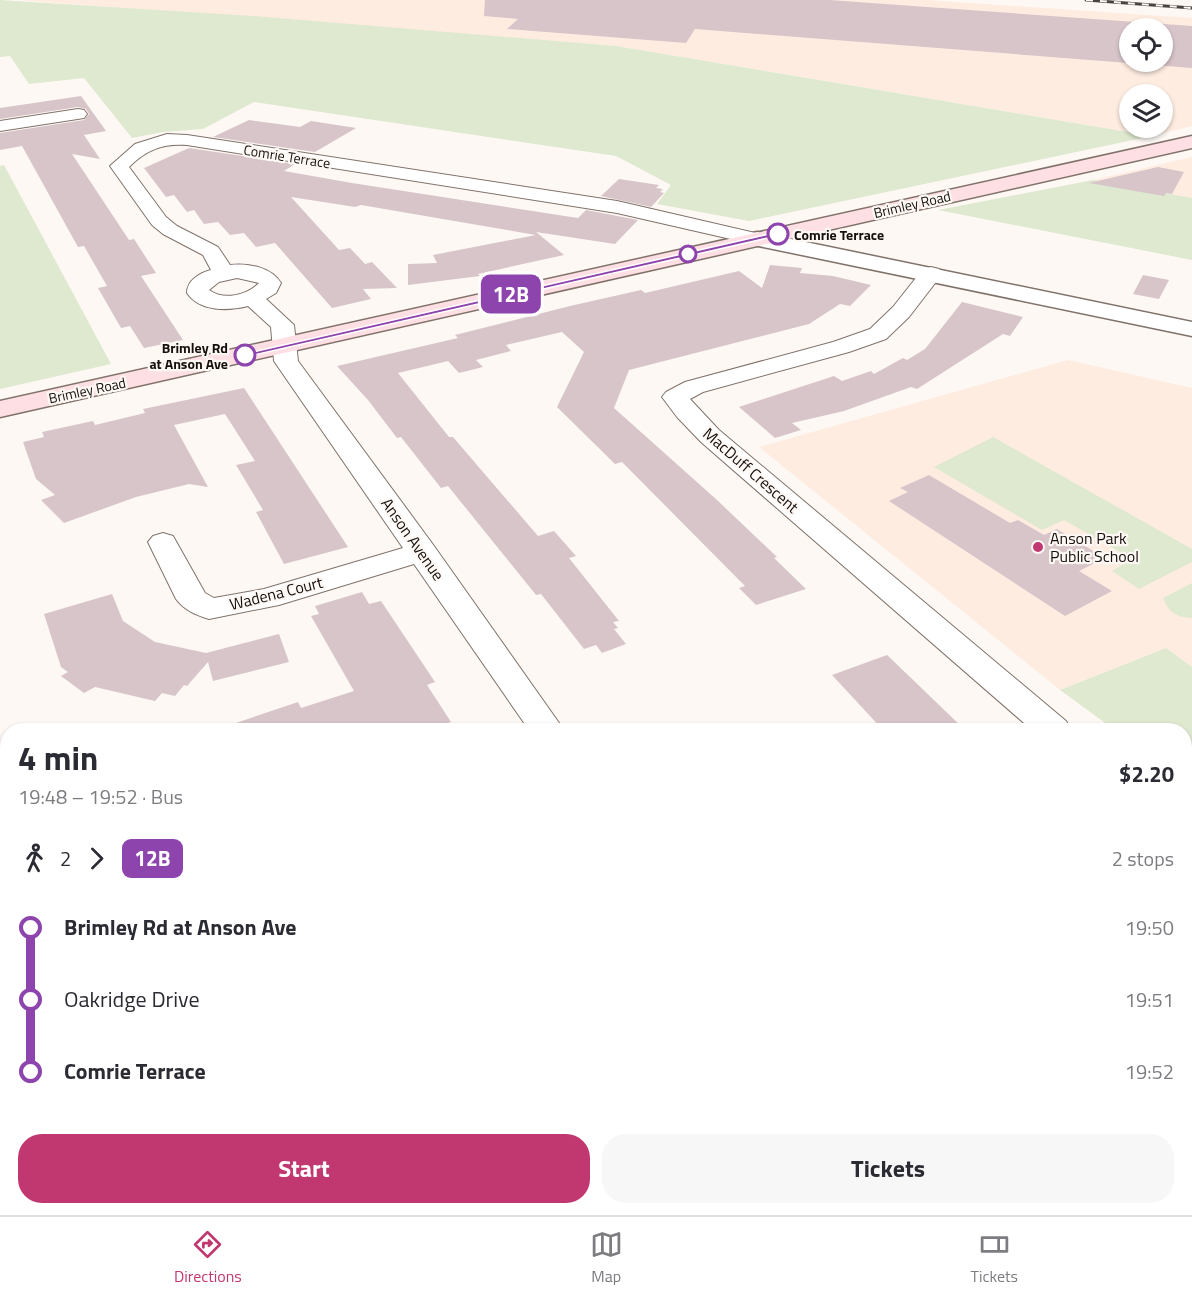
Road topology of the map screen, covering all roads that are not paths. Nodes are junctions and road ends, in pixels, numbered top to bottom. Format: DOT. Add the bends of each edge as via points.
graph roads {
  1 [pos="78,114"];
  2 [pos="0,126"];
  3 [pos="1192,142"];
  4 [pos="757,239"];
  5 [pos="224,273"];
  6 [pos="931,274"];
  7 [pos="252,298"];
  8 [pos="1192,329"];
  9 [pos="285,345"];
  10 [pos="0,409"];
  11 [pos="163,542"];
  12 [pos="423,552"];
  13 [pos="539,723"];
  14 [pos="1046,723"];
  1 -- 2 [label="street"];
  3 -- 4 [label="main road, Brimley Road"];
  4 -- 5 [label="street, Comrie Terrace" via="617,207 187,140 161,140 139,147 119,166 126,177 159,221 211,250"];
  4 -- 6 [label="street"];
  4 -- 9 [label="main road, Brimley Road"];
  5 -- 7 [label="street" via="249,272 267,278 268,288"];
  5 -- 7 [label="street" via="203,281 198,293 219,302"];
  6 -- 8 [label="street"];
  6 -- 14 [label="street, MacDuff Crescent" via="878,334 694,387 675,397 710,436"];
  7 -- 9 [label="street" via="282,325"];
  9 -- 10 [label="main road, Brimley Road"];
  9 -- 12 [label="street, Anson Avenue" via="286,361"];
  11 -- 12 [label="street, Wadena Court" via="192,599 209,609 268,598"];
  12 -- 13 [label="street, Anson Avenue"];
}
